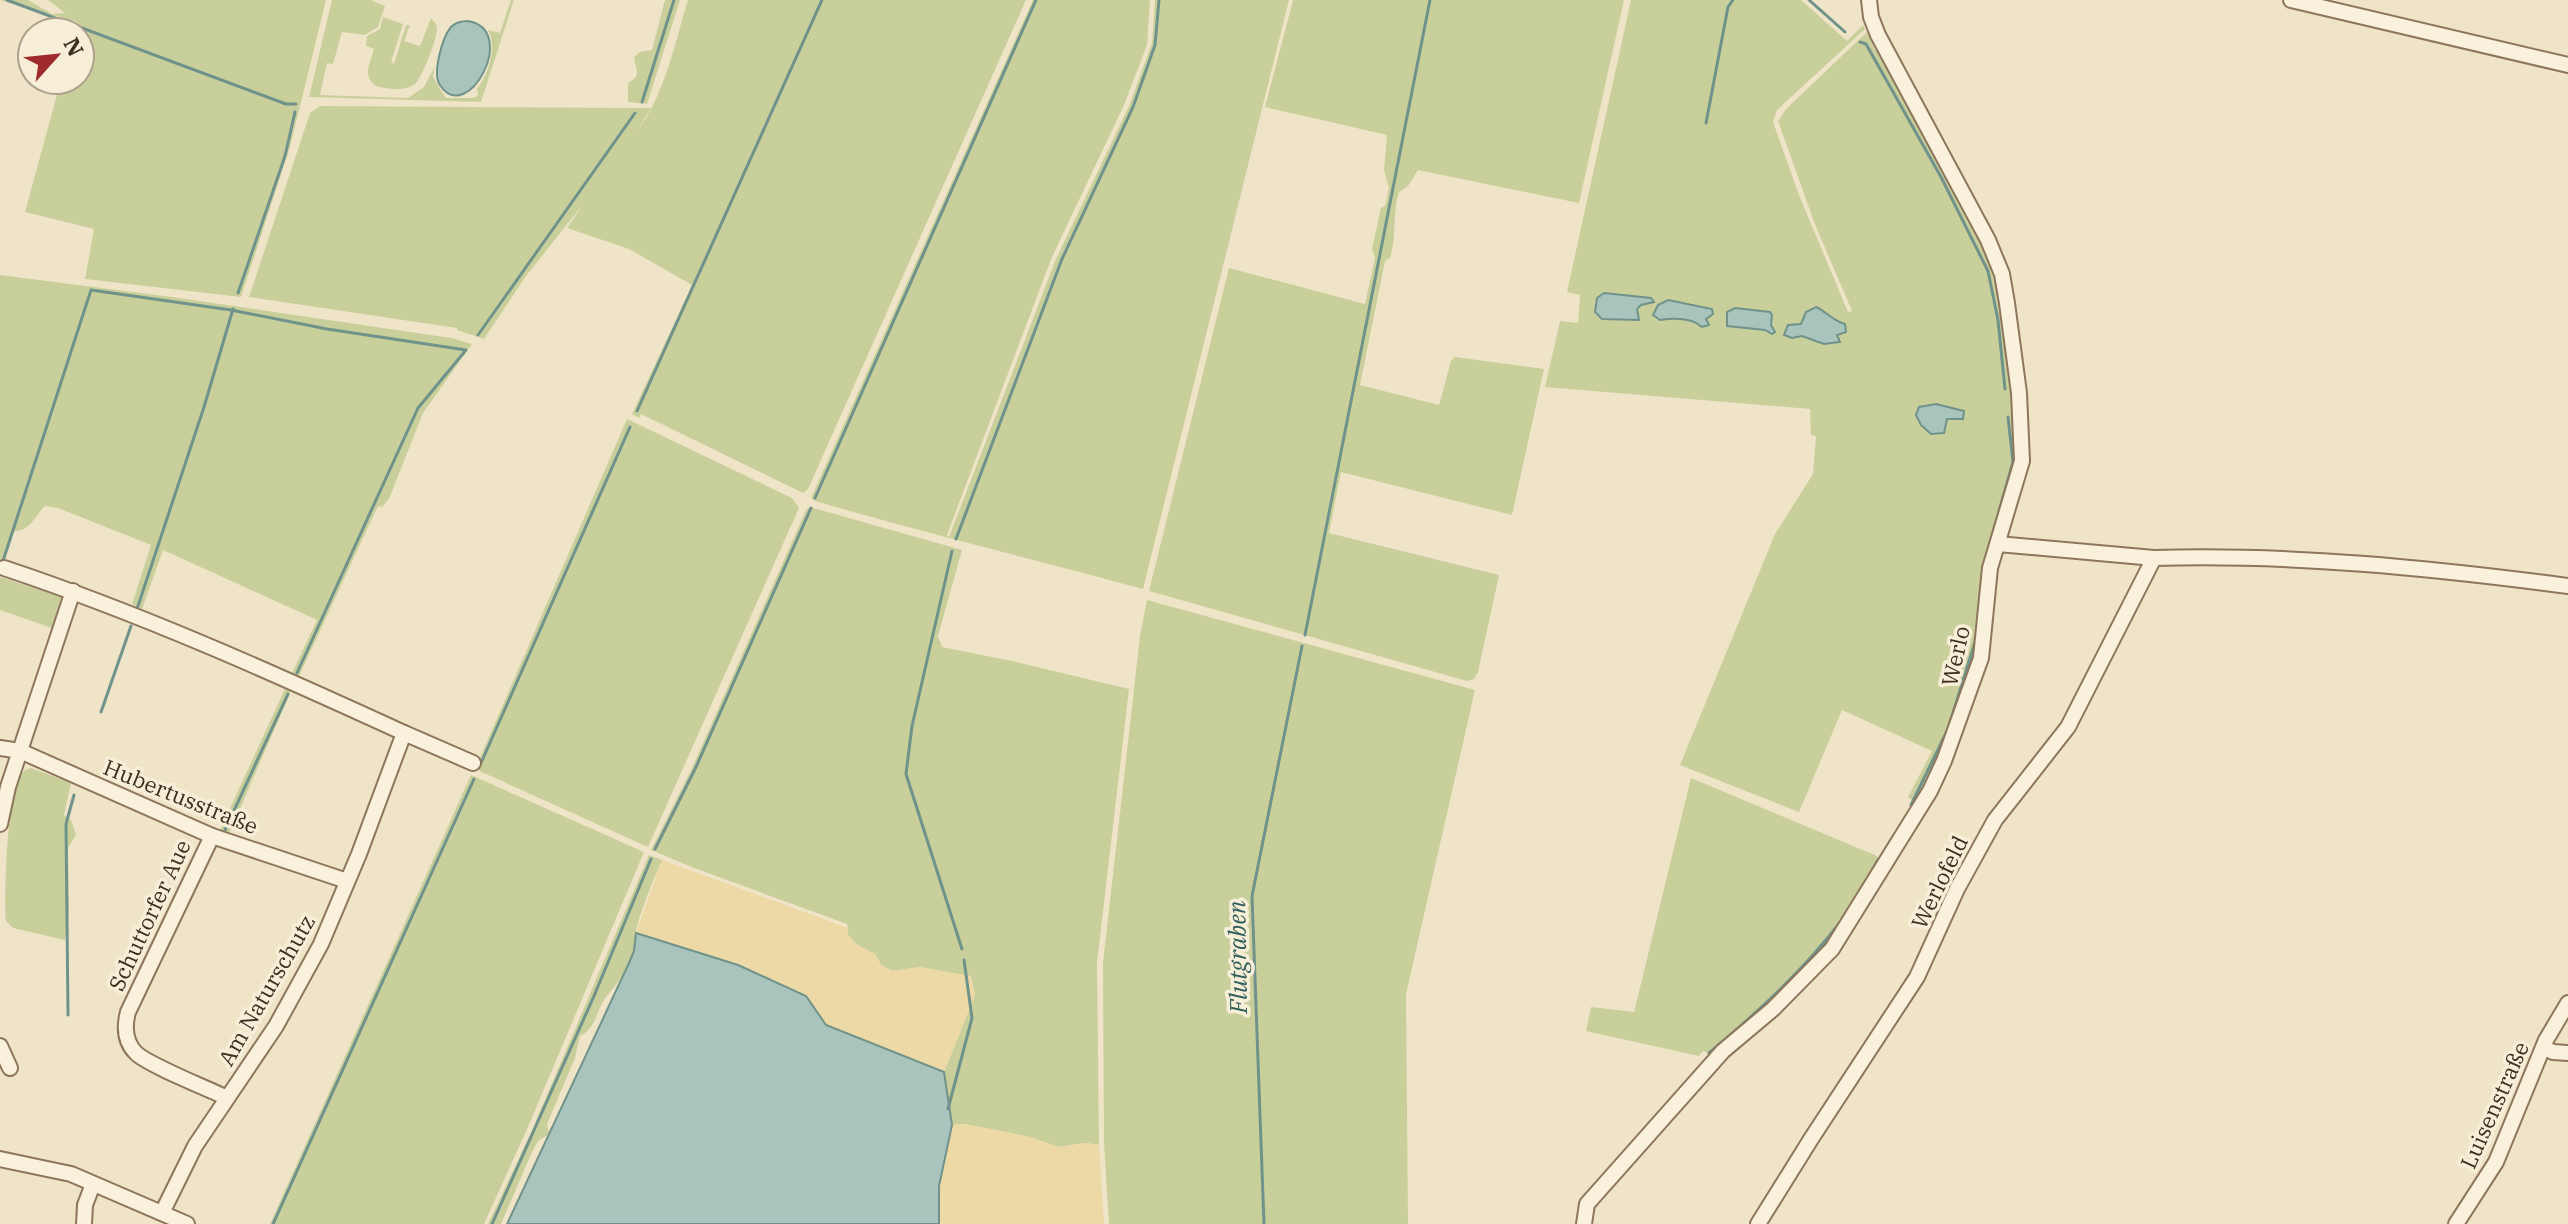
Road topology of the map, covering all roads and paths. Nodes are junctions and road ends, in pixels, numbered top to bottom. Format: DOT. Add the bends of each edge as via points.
graph roads {
  1 [pos="1869,0"];
  2 [pos="2291,0"];
  3 [pos="2568,65"];
  4 [pos="1998,544"];
  5 [pos="2154,558"];
  6 [pos="4,568"];
  7 [pos="2568,586"];
  8 [pos="73,591"];
  9 [pos="404,733"];
  10 [pos="0,748"];
  11 [pos="20,751"];
  12 [pos="473,763"];
  13 [pos="0,824"];
  14 [pos="212,836"];
  15 [pos="347,881"];
  16 [pos="2568,1003"];
  17 [pos="0,1046"];
  18 [pos="2545,1048"];
  19 [pos="2568,1053"];
  20 [pos="10,1068"];
  21 [pos="227,1098"];
  22 [pos="0,1159"];
  23 [pos="93,1184"];
  24 [pos="162,1213"];
  25 [pos="84,1224"];
  26 [pos="187,1224"];
  27 [pos="1584,1224"];
  28 [pos="1758,1224"];
  29 [pos="2456,1224"];
  1 -- 4 [label="street, Werlo" via="1878,35 1979,220 2005,287 2023,449"];
  2 -- 3 [label="street"];
  4 -- 5 [label="street"];
  4 -- 27 [label="street, Werlo" via="1990,568 1981,658 1930,791 1832,949 1723,1051 1597,1191 1584,1210"];
  5 -- 7 [label="street" via="2339,562"];
  5 -- 28 [label="street, Werlofeld" via="2068,727 1995,820 1917,977"];
  6 -- 8 [label="street"];
  8 -- 9 [label="street" via="240,657"];
  8 -- 11 [label="street"];
  9 -- 12 [label="street"];
  9 -- 15 [label="street, Am Naturschutz"];
  10 -- 11 [label="street, Hubertusstraße"];
  11 -- 13 [label="street"];
  11 -- 14 [label="street, Hubertusstraße"];
  14 -- 15 [label="street, Hubertusstraße"];
  14 -- 21 [label="street, Schuttorfer Aue" via="125,1024 128,1040 142,1058"];
  15 -- 21 [label="street, Am Naturschutz" via="300,982"];
  16 -- 18 [label="street, Luisenstraße"];
  17 -- 20 [label="street"];
  18 -- 19 [label="street"];
  18 -- 29 [label="street, Luisenstraße" via="2496,1162"];
  21 -- 24 [label="street, Am Naturschutz" via="195,1146"];
  22 -- 23 [label="street" via="55,1169"];
  23 -- 24 [label="street"];
  23 -- 25 [label="street"];
  24 -- 26 [label="street"];
}
